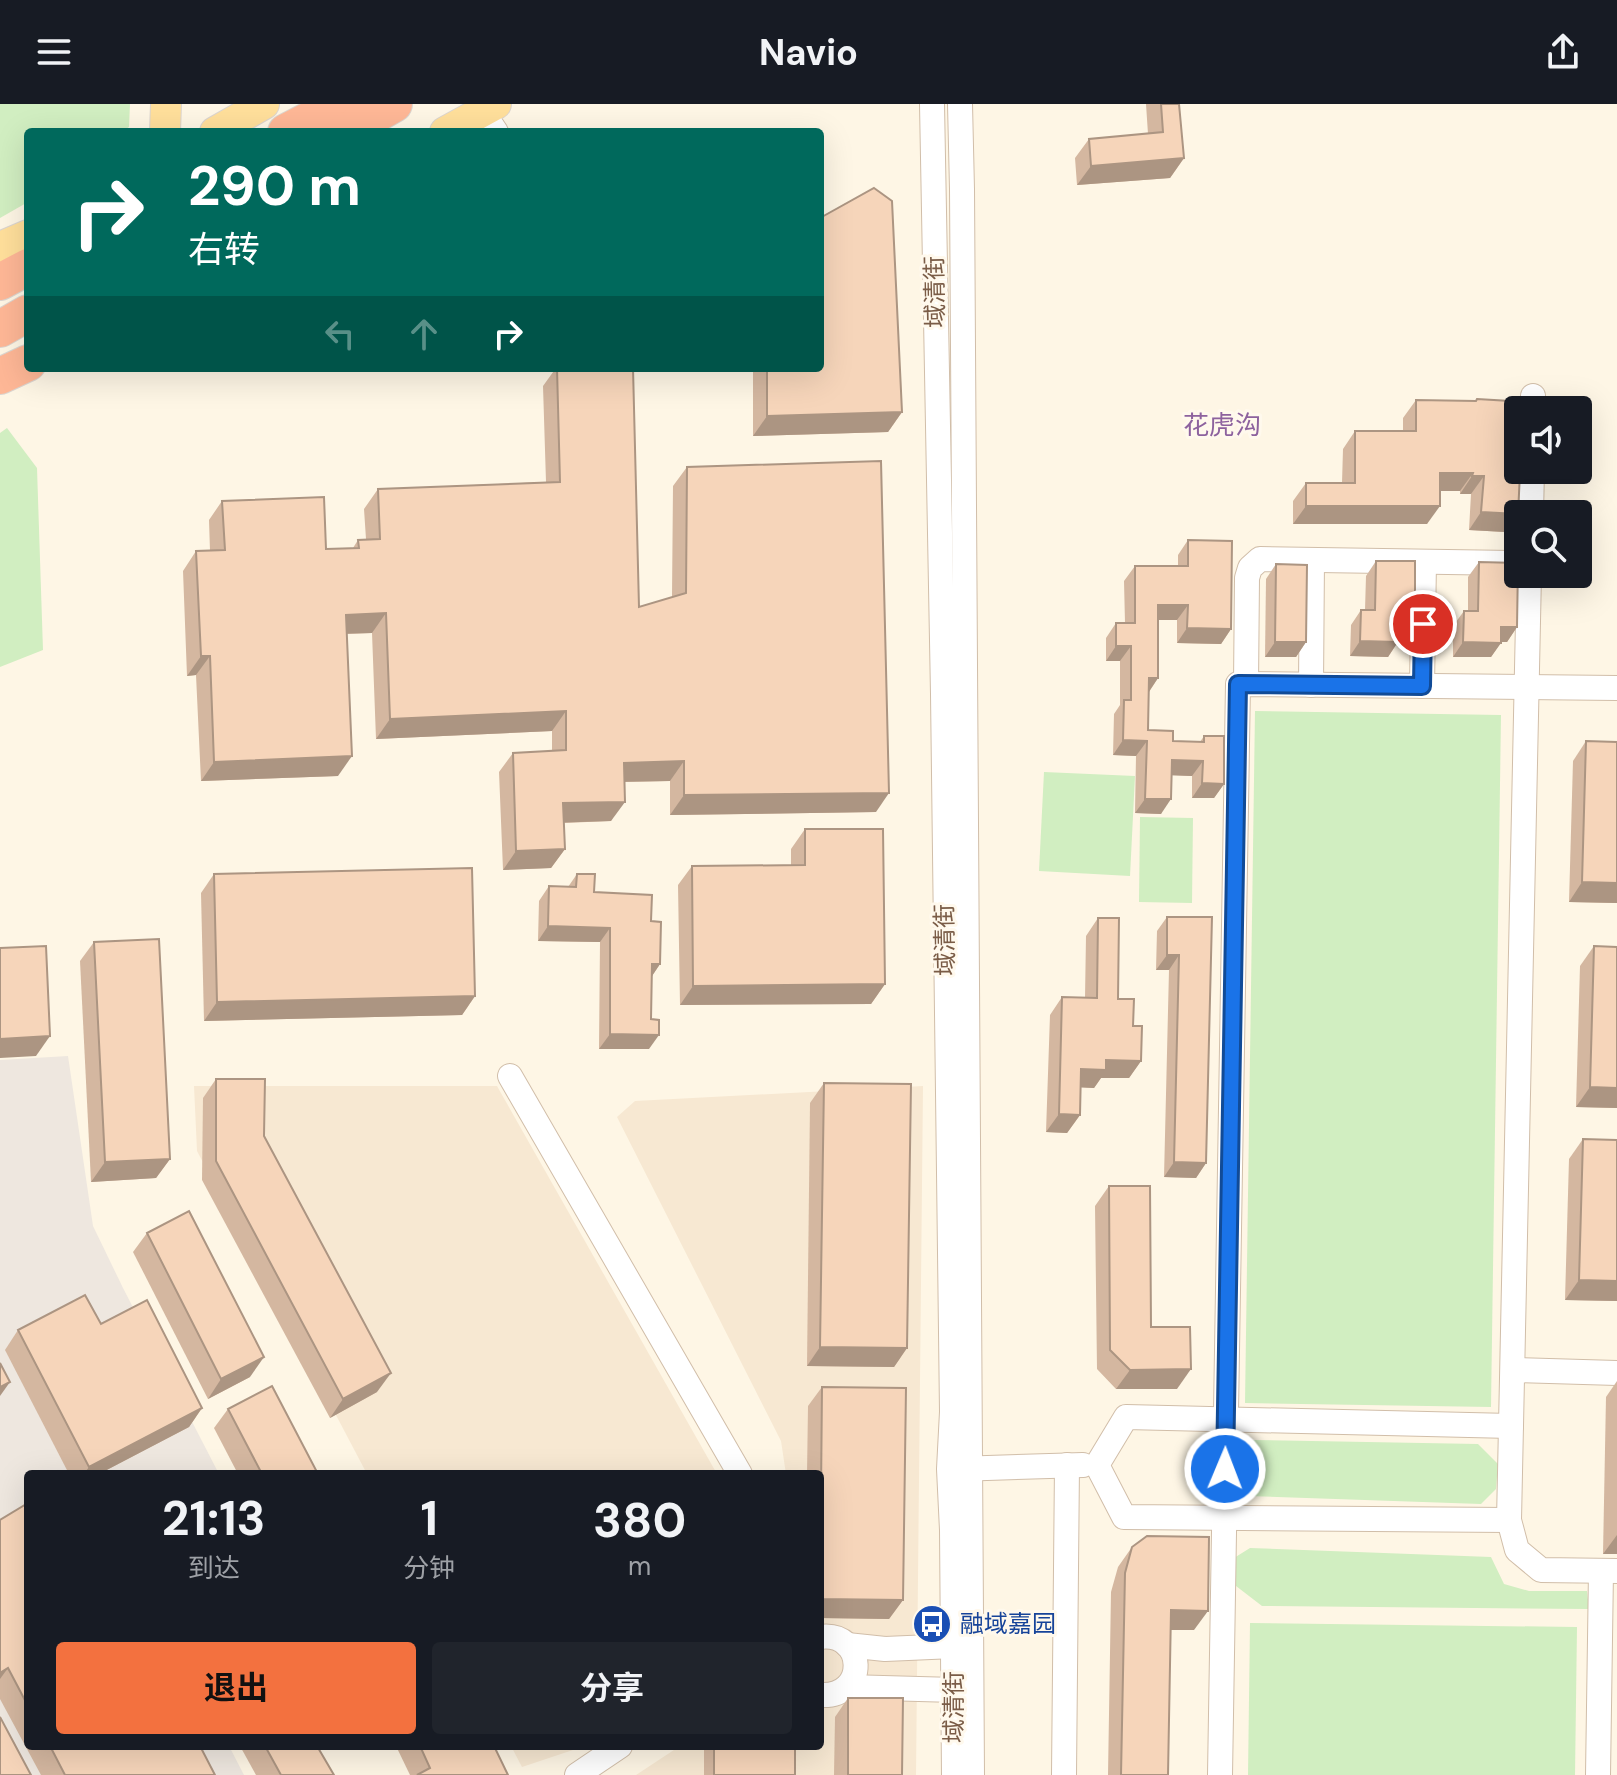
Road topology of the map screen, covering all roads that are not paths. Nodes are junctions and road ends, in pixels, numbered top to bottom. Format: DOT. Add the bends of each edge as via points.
graph roads {
  1 [pos="166,104"];
  2 [pos="264,104"];
  3 [pos="340,104"];
  4 [pos="394,104"];
  5 [pos="932,104"];
  6 [pos="960,104"];
  7 [pos="491,116"];
  8 [pos="165,128"];
  9 [pos="222,128"];
  10 [pos="294,128"];
  11 [pos="352,128"];
  12 [pos="456,128"];
  13 [pos="24,237"];
  14 [pos="0,247"];
  15 [pos="24,269"];
  16 [pos="0,282"];
  17 [pos="24,315"];
  18 [pos="0,329"];
  19 [pos="24,368"];
  20 [pos="24,370"];
  21 [pos="0,376"];
  22 [pos="0,388"];
  23 [pos="1312,560"];
  24 [pos="1424,562"];
  25 [pos="1504,563"];
  26 [pos="1529,588"];
  27 [pos="1246,684"];
  28 [pos="1311,685"];
  29 [pos="1422,686"];
  30 [pos="1527,687"];
  31 [pos="1617,688"];
  32 [pos="510,1076"];
  33 [pos="1513,1370"];
  34 [pos="1617,1373"];
  35 [pos="1226,1420"];
  36 [pos="1511,1426"];
  37 [pos="1067,1465"];
  38 [pos="1097,1465"];
  39 [pos="960,1469"];
  40 [pos="738,1470"];
  41 [pos="1224,1518"];
  42 [pos="1509,1520"];
  43 [pos="1609,1571"];
  44 [pos="824,1637"];
  45 [pos="847,1645"];
  46 [pos="954,1646"];
  47 [pos="847,1687"];
  48 [pos="955,1690"];
  49 [pos="824,1695"];
  50 [pos="614,1750"];
  51 [pos="577,1775"];
  52 [pos="954,1775"];
  53 [pos="972,1775"];
  54 [pos="1064,1775"];
  55 [pos="1220,1775"];
  56 [pos="1598,1775"];
  1 -- 8 [label="main road"];
  2 -- 9 [label="main road"];
  3 -- 10 [label="highway"];
  4 -- 11 [label="highway"];
  5 -- 39 [label="street, 域清街" via="952,1412"];
  6 -- 39 [label="street, 域清街"];
  7 -- 12 [label="main road"];
  13 -- 14 [label="main road"];
  15 -- 16 [label="highway"];
  17 -- 18 [label="highway"];
  19 -- 21 [label="highway"];
  20 -- 22 [label="main road"];
  23 -- 24 [label="street"];
  23 -- 27 [label="street" via="1260,559 1250,568"];
  23 -- 28 [label="street"];
  24 -- 25 [label="street"];
  24 -- 29 [label="street"];
  26 -- 30 [label="street"];
  27 -- 28 [label="street"];
  27 -- 35 [label="street" via="1238,684"];
  28 -- 29 [label="street"];
  29 -- 30 [label="street"];
  30 -- 31 [label="street"];
  30 -- 33 [label="street"];
  32 -- 40 [label="street"];
  33 -- 34 [label="street"];
  33 -- 36 [label="street"];
  35 -- 36 [label="street"];
  35 -- 38 [label="street" via="1126,1417"];
  35 -- 41 [label="street"];
  36 -- 42 [label="street"];
  37 -- 38 [label="street"];
  37 -- 39 [label="street"];
  37 -- 54 [label="street"];
  38 -- 41 [label="street" via="1124,1517"];
  39 -- 46 [label="street, 域清街" via="952,1530"];
  39 -- 53 [label="street, 域清街"];
  41 -- 42 [label="street"];
  41 -- 55 [label="street"];
  42 -- 43 [label="street" via="1517,1550 1541,1570"];
  43 -- 56 [label="street"];
  44 -- 45 [label="street"];
  45 -- 46 [label="street"];
  45 -- 47 [label="street" via="856,1669"];
  46 -- 48 [label="street, 域清街"];
  47 -- 48 [label="street"];
  47 -- 49 [label="street"];
  48 -- 52 [label="street, 域清街"];
  50 -- 51 [label="street"];
}
